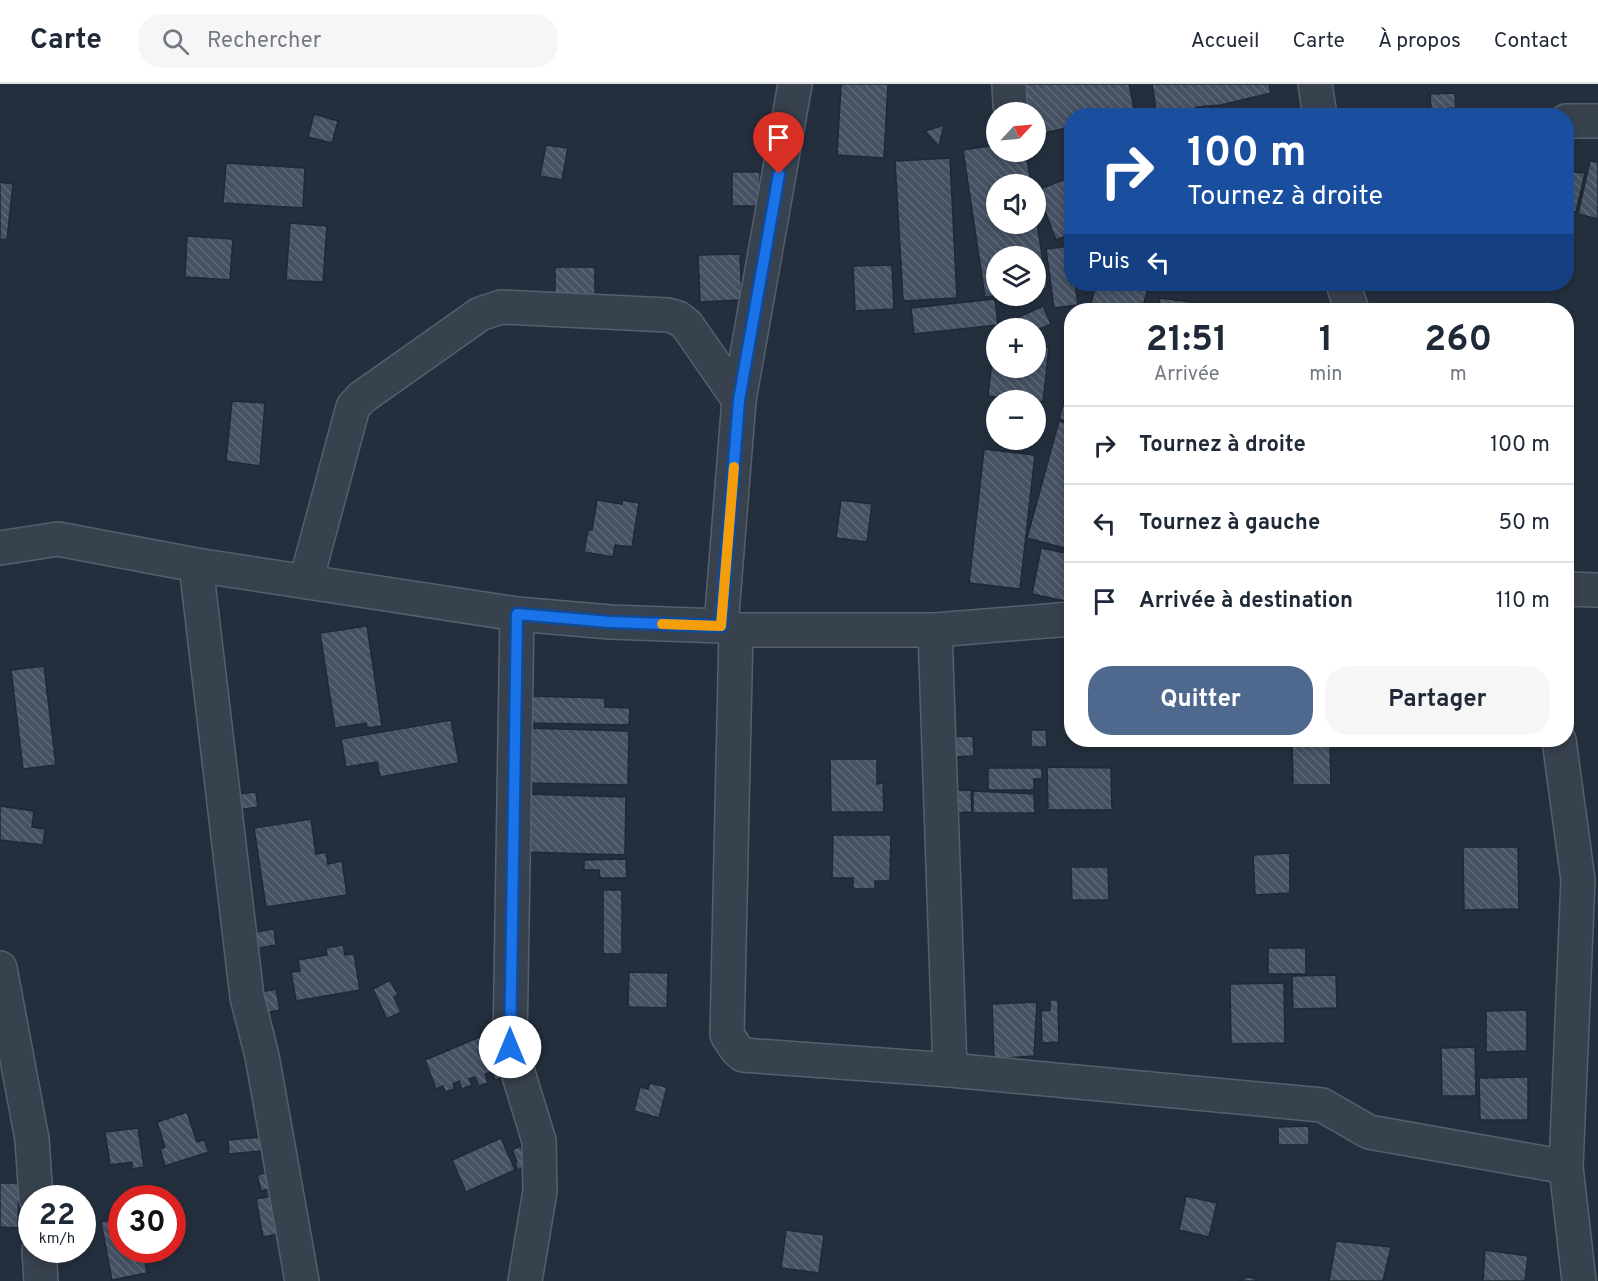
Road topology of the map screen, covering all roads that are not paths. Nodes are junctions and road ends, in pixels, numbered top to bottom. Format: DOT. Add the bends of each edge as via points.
graph roads {
  1 [pos="795,84"];
  2 [pos="1315,84"];
  3 [pos="1319,108"];
  4 [pos="739,400"];
  5 [pos="0,549"];
  6 [pos="196,565"];
  7 [pos="306,581"];
  8 [pos="1574,589"];
  9 [pos="1598,590"];
  10 [pos="517,614"];
  11 [pos="1064,620"];
  12 [pos="729,628"];
  13 [pos="935,630"];
  14 [pos="1560,747"];
  15 [pos="0,968"];
  16 [pos="950,1070"];
  17 [pos="247,1075"];
  18 [pos="1566,1167"];
  19 [pos="35,1185"];
  20 [pos="40,1263"];
  21 [pos="41,1281"];
  22 [pos="302,1281"];
  23 [pos="525,1281"];
  24 [pos="1579,1281"];
  1 -- 4 [label="street"];
  2 -- 3 [label="street"];
  4 -- 7 [label="street" via="687,325 678,318 491,309 353,407"];
  4 -- 12 [label="street"];
  5 -- 6 [label="street" via="58,539"];
  6 -- 7 [label="street"];
  6 -- 17 [label="street"];
  6 -- 22 [label="street" via="247,997 262,1056"];
  7 -- 10 [label="street"];
  8 -- 9 [label="street"];
  10 -- 12 [label="street"];
  10 -- 23 [label="street" via="510,1047 539,1141 540,1191"];
  11 -- 13 [label="street"];
  12 -- 13 [label="street"];
  12 -- 16 [label="street" via="727,1035 743,1055"];
  13 -- 16 [label="street"];
  14 -- 18 [label="street" via="1578,880"];
  15 -- 19 [label="street" via="32,1139"];
  16 -- 18 [label="street" via="1322,1105 1370,1132"];
  18 -- 24 [label="street"];
  20 -- 21 [label="street"];
}
